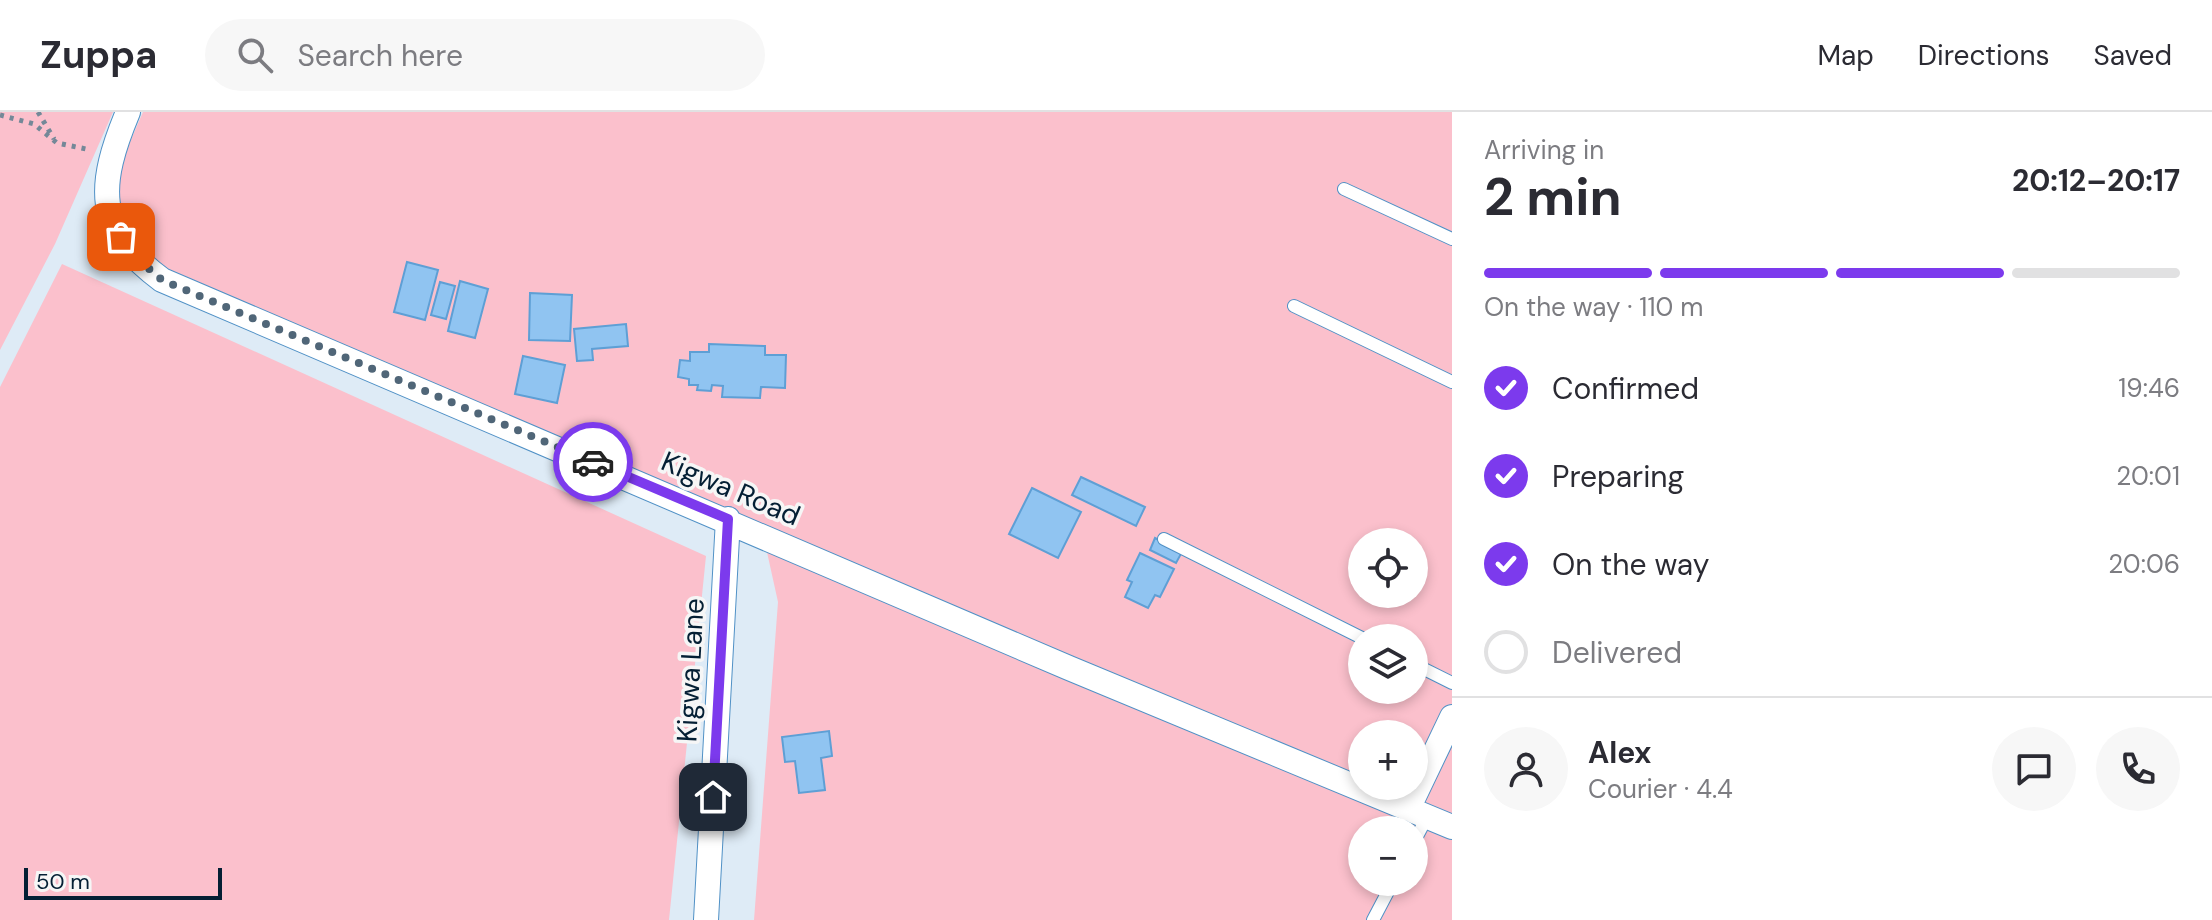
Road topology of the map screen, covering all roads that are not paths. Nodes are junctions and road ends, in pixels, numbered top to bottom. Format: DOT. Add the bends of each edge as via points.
graph roads {
  1 [pos="128,112"];
  2 [pos="1344,189"];
  3 [pos="1452,239"];
  4 [pos="1294,306"];
  5 [pos="1452,382"];
  6 [pos="728,519"];
  7 [pos="1164,539"];
  8 [pos="1348,631"];
  9 [pos="1428,671"];
  10 [pos="1452,683"];
  11 [pos="1452,717"];
  12 [pos="1418,813"];
  13 [pos="1418,816"];
  14 [pos="1452,827"];
  15 [pos="1386,896"];
  16 [pos="706,920"];
  17 [pos="1373,920"];
  1 -- 6 [label="street, Kigwa Road" via="105,183 109,210 132,254 162,280"];
  2 -- 3 [label="lane"];
  4 -- 5 [label="lane"];
  6 -- 12 [label="street, Kigwa Road"];
  6 -- 16 [label="street, Kigwa Lane"];
  7 -- 8 [label="lane"];
  9 -- 10 [label="lane"];
  11 -- 12 [label="street"];
  12 -- 13 [label="lane"];
  12 -- 14 [label="street, Kigwa Road"];
  15 -- 17 [label="lane"];
}
